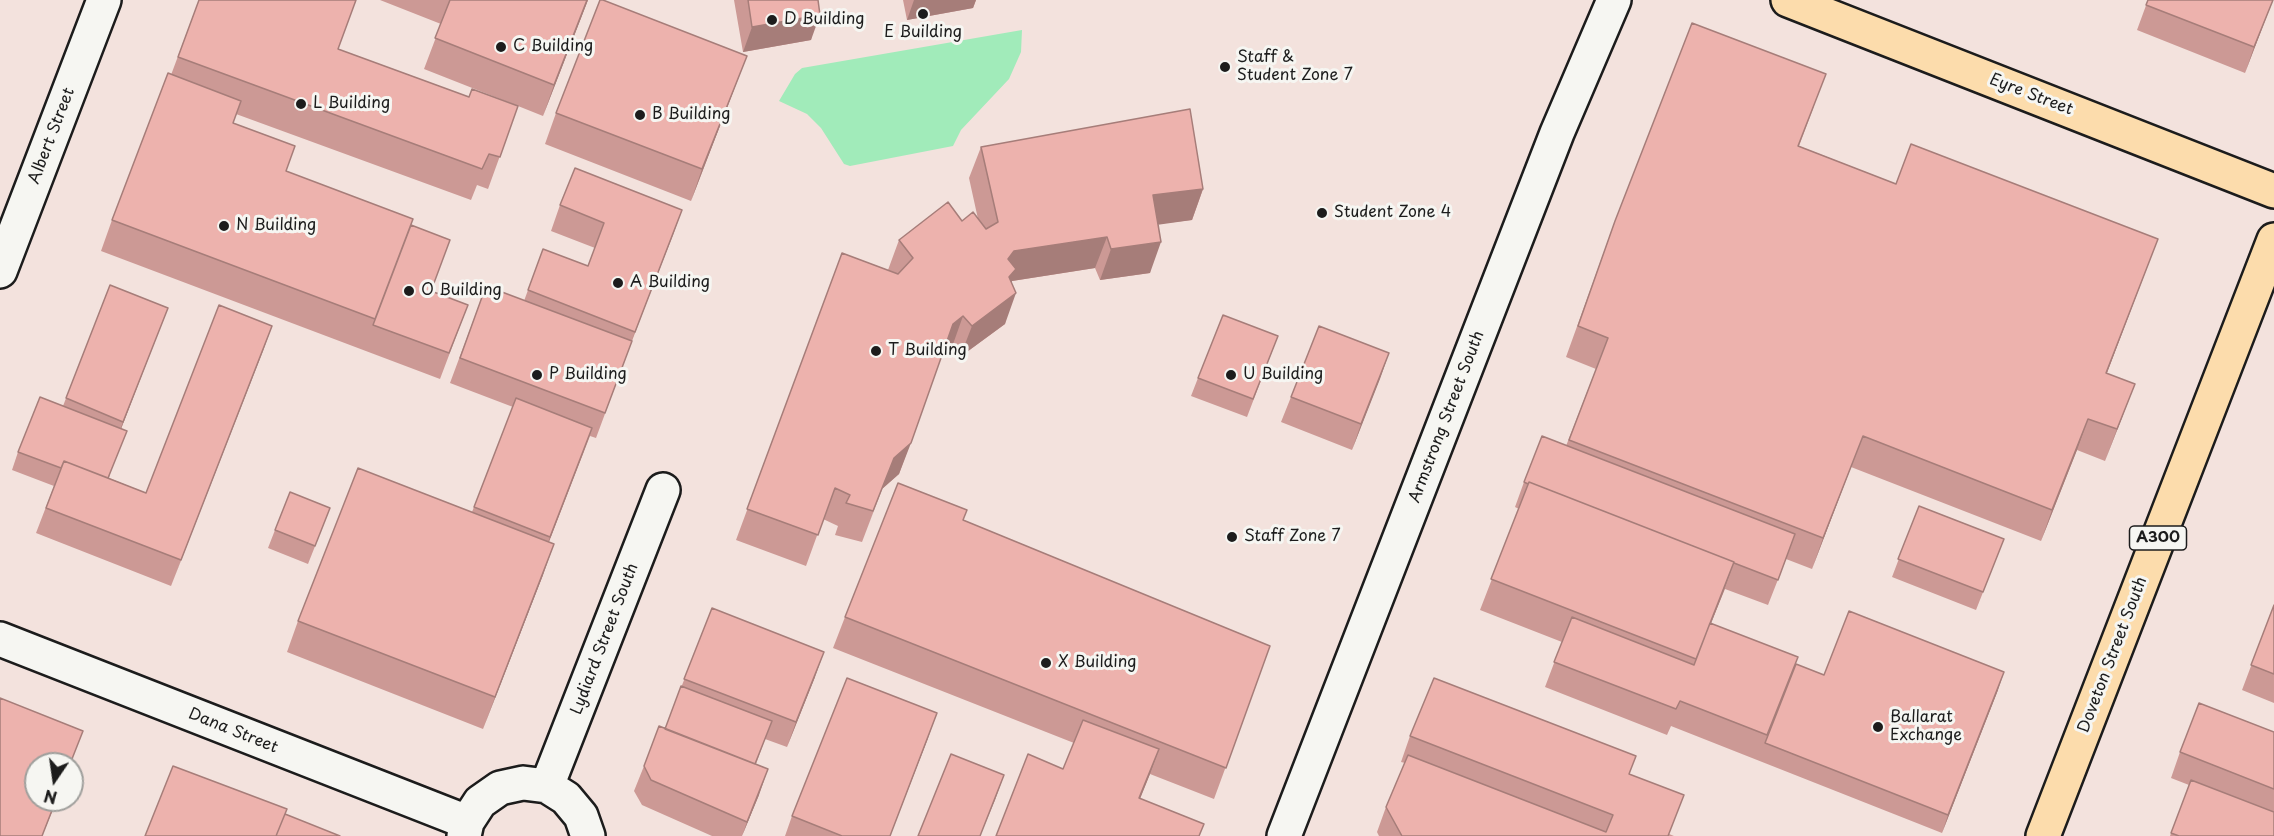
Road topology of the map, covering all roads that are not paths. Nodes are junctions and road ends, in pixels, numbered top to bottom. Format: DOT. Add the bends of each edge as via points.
graph roads {
  1 [pos="104,0"];
  2 [pos="1614,0"];
  3 [pos="1788,0"];
  4 [pos="2274,191"];
  5 [pos="2274,240"];
  6 [pos="0,271"];
  7 [pos="663,490"];
  8 [pos="0,639"];
  9 [pos="547,786"];
  10 [pos="465,829"];
  11 [pos="588,836"];
  12 [pos="1284,836"];
  13 [pos="2043,836"];
  1 -- 6 [label="street, Albert Street"];
  2 -- 12 [label="street, Armstrong Street South" via="1557,133"];
  3 -- 4 [label="main road, Eyre Street"];
  5 -- 13 [label="main road, Doveton Street South / A300"];
  7 -- 9 [label="street, Lydiard Street South"];
  8 -- 10 [label="street, Dana Street"];
  9 -- 10 [label="street" via="523,783 500,788 480,802"];
  9 -- 11 [label="street" via="566,798 581,816"];
}
